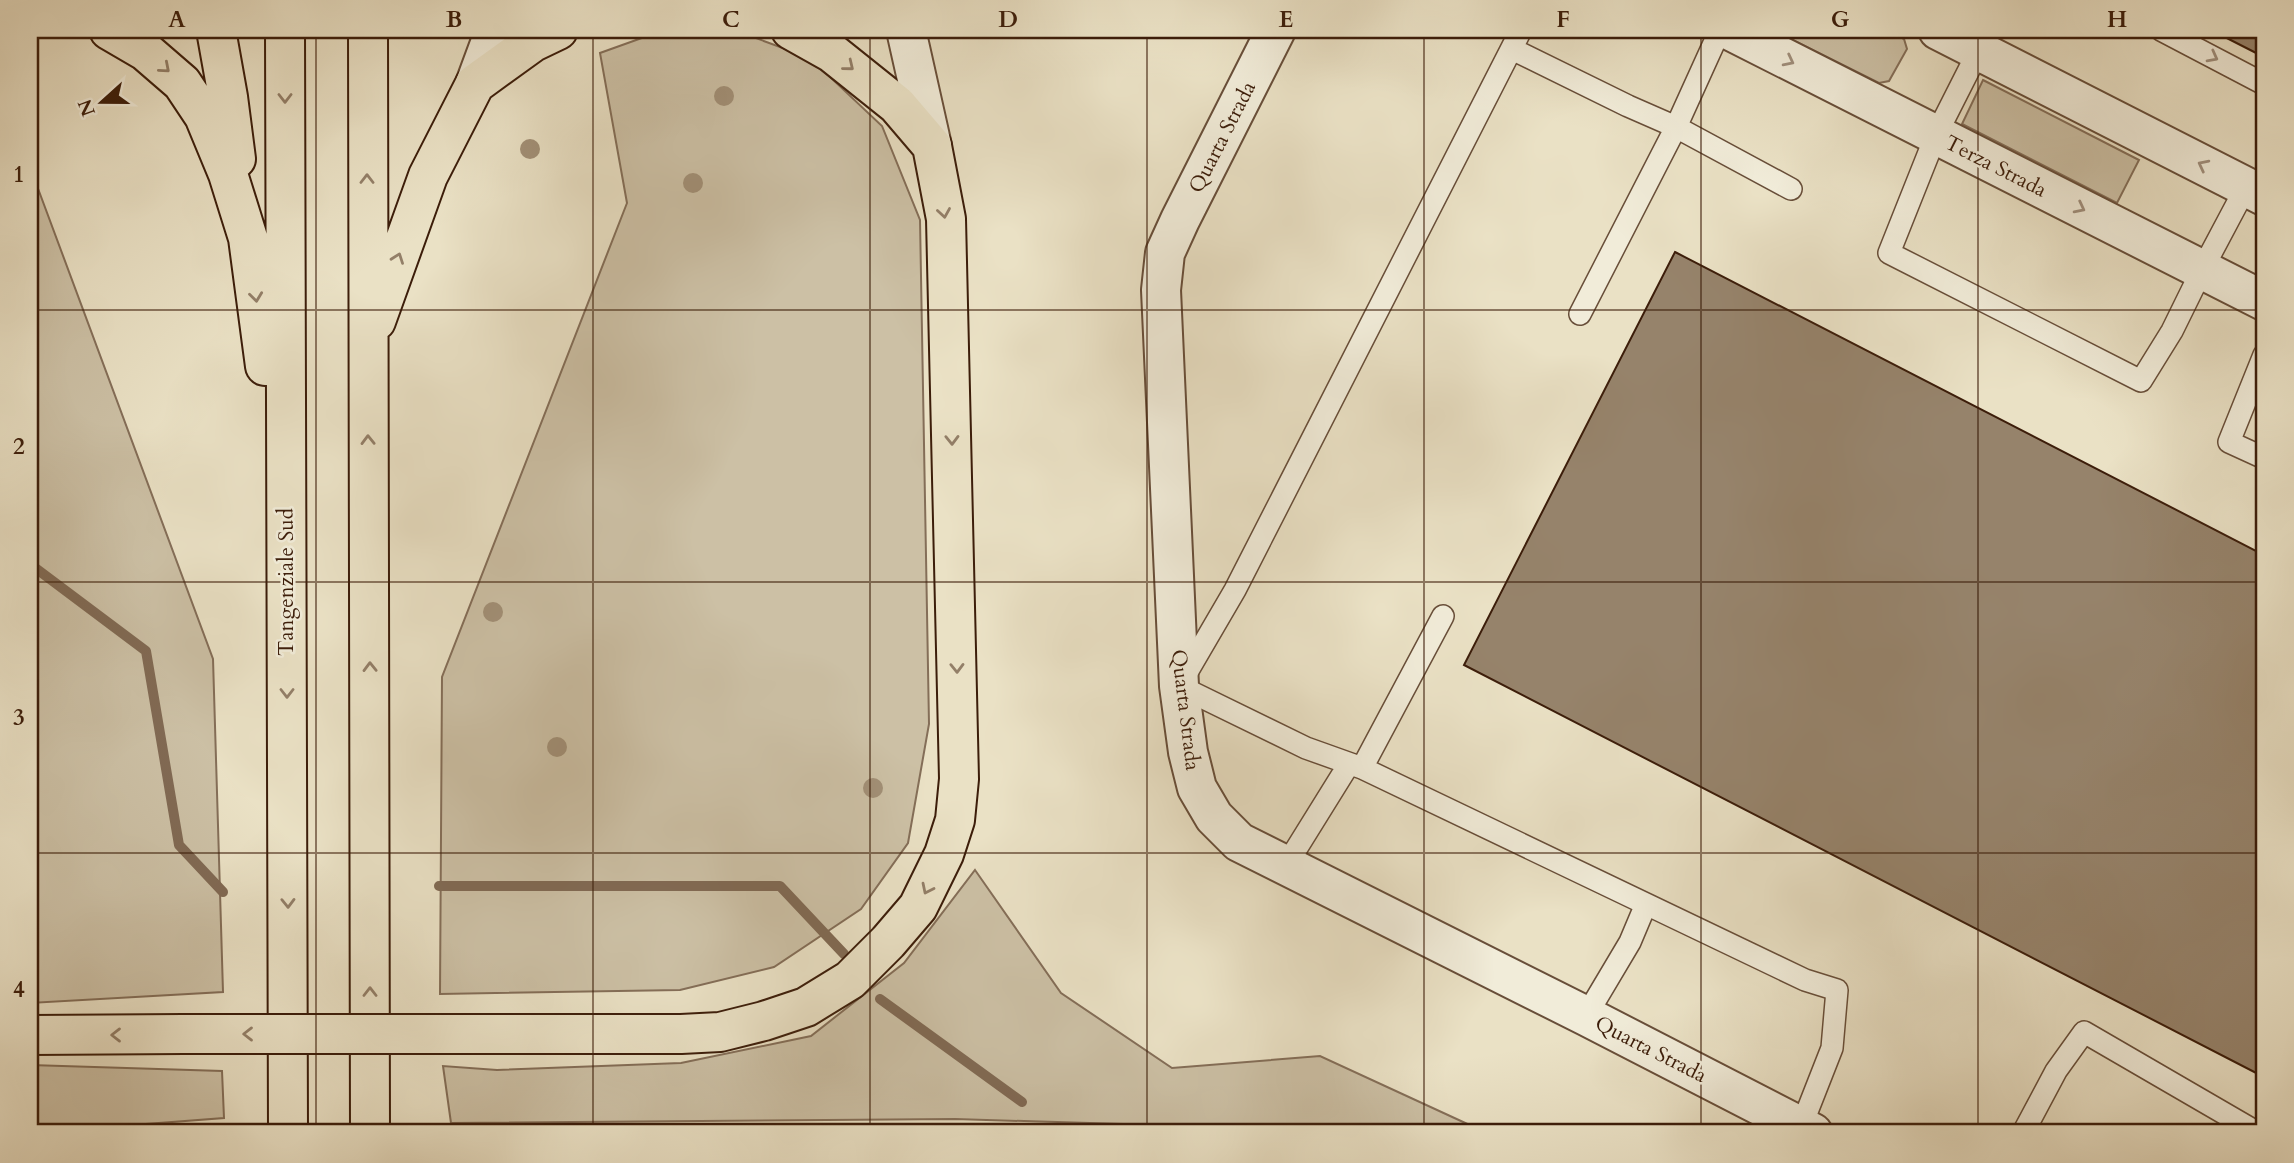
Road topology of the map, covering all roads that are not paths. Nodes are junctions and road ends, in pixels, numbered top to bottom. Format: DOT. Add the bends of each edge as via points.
graph roads {
  1 [pos="109,30"];
  2 [pos="216,30"];
  3 [pos="285,30"];
  4 [pos="368,30"];
  5 [pos="495,30"];
  6 [pos="558,30"];
  7 [pos="792,30"];
  8 [pos="906,30"];
  9 [pos="1276,30"];
  10 [pos="1720,30"];
  11 [pos="1729,30"];
  12 [pos="1940,30"];
  13 [pos="2161,30"];
  14 [pos="1517,39"];
  15 [pos="1979,50"];
  16 [pos="475,84"];
  17 [pos="2264,84"];
  18 [pos="1676,127"];
  19 [pos="1936,135"];
  20 [pos="932,146"];
  21 [pos="1791,189"];
  22 [pos="2255,191"];
  23 [pos="248,238"];
  24 [pos="2202,270"];
  25 [pos="2264,301"];
  26 [pos="1580,314"];
  27 [pos="367,346"];
  28 [pos="2264,355"];
  29 [pos="2264,458"];
  30 [pos="287,533"];
  31 [pos="1443,616"];
  32 [pos="1179,687"];
  33 [pos="1355,766"];
  34 [pos="1285,867"];
  35 [pos="1646,904"];
  36 [pos="1586,1016"];
  37 [pos="30,1035"];
  38 [pos="1807,1130"];
  39 [pos="288,1133"];
  40 [pos="369,1133"];
  41 [pos="2023,1133"];
  42 [pos="2259,1133"];
  1 -- 23 [label="highway, one-way" via="145,51 182,83 204,116"];
  2 -- 23 [label="highway"];
  3 -- 30 [label="highway, Tangenziale Sud, one-way"];
  27 -- 4 [label="highway, one-way"];
  5 -- 16 [label="street"];
  6 -- 16 [label="highway" via="533,42"];
  7 -- 20 [label="highway, one-way" via="832,53 897,105"];
  8 -- 20 [label="street"];
  9 -- 32 [label="street, Quarta Strada" via="1166,253 1161,290"];
  10 -- 18 [label="lane"];
  11 -- 19 [label="street, Terza Strada, one-way"];
  12 -- 15 [label="street"];
  13 -- 17 [label="lane, one-way"];
  14 -- 18 [label="lane" via="1628,106"];
  14 -- 32 [label="lane" via="1235,590"];
  15 -- 19 [label="lane"];
  22 -- 15 [label="street, one-way"];
  27 -- 16 [label="highway, one-way" via="428,176"];
  18 -- 21 [label="lane"];
  18 -- 26 [label="lane"];
  19 -- 24 [label="street, Terza Strada, one-way"];
  19 -- 24 [label="lane" via="1889,253 2129,375 2141,381"];
  20 -- 37 [label="highway, one-way, bridge" via="946,219 959,779 944,854 918,907 850,980 806,1007 720,1032"];
  22 -- 24 [label="lane"];
  23 -- 30 [label="highway, one-way"];
  24 -- 25 [label="street, Terza Strada"];
  40 -- 27 [label="highway, one-way"];
  28 -- 29 [label="lane" via="2229,442"];
  30 -- 39 [label="highway, Tangenziale Sud, one-way"];
  31 -- 33 [label="lane"];
  32 -- 33 [label="lane" via="1306,748"];
  32 -- 34 [label="street, Quarta Strada" via="1197,788 1214,817 1239,842"];
  33 -- 34 [label="lane"];
  33 -- 35 [label="lane"];
  34 -- 36 [label="street, Quarta Strada"];
  35 -- 36 [label="lane" via="1630,942"];
  35 -- 38 [label="lane" via="1805,980 1837,990 1832,1048"];
  36 -- 38 [label="street, Quarta Strada"];
  41 -- 42 [label="lane" via="2056,1071 2084,1032"];
}
